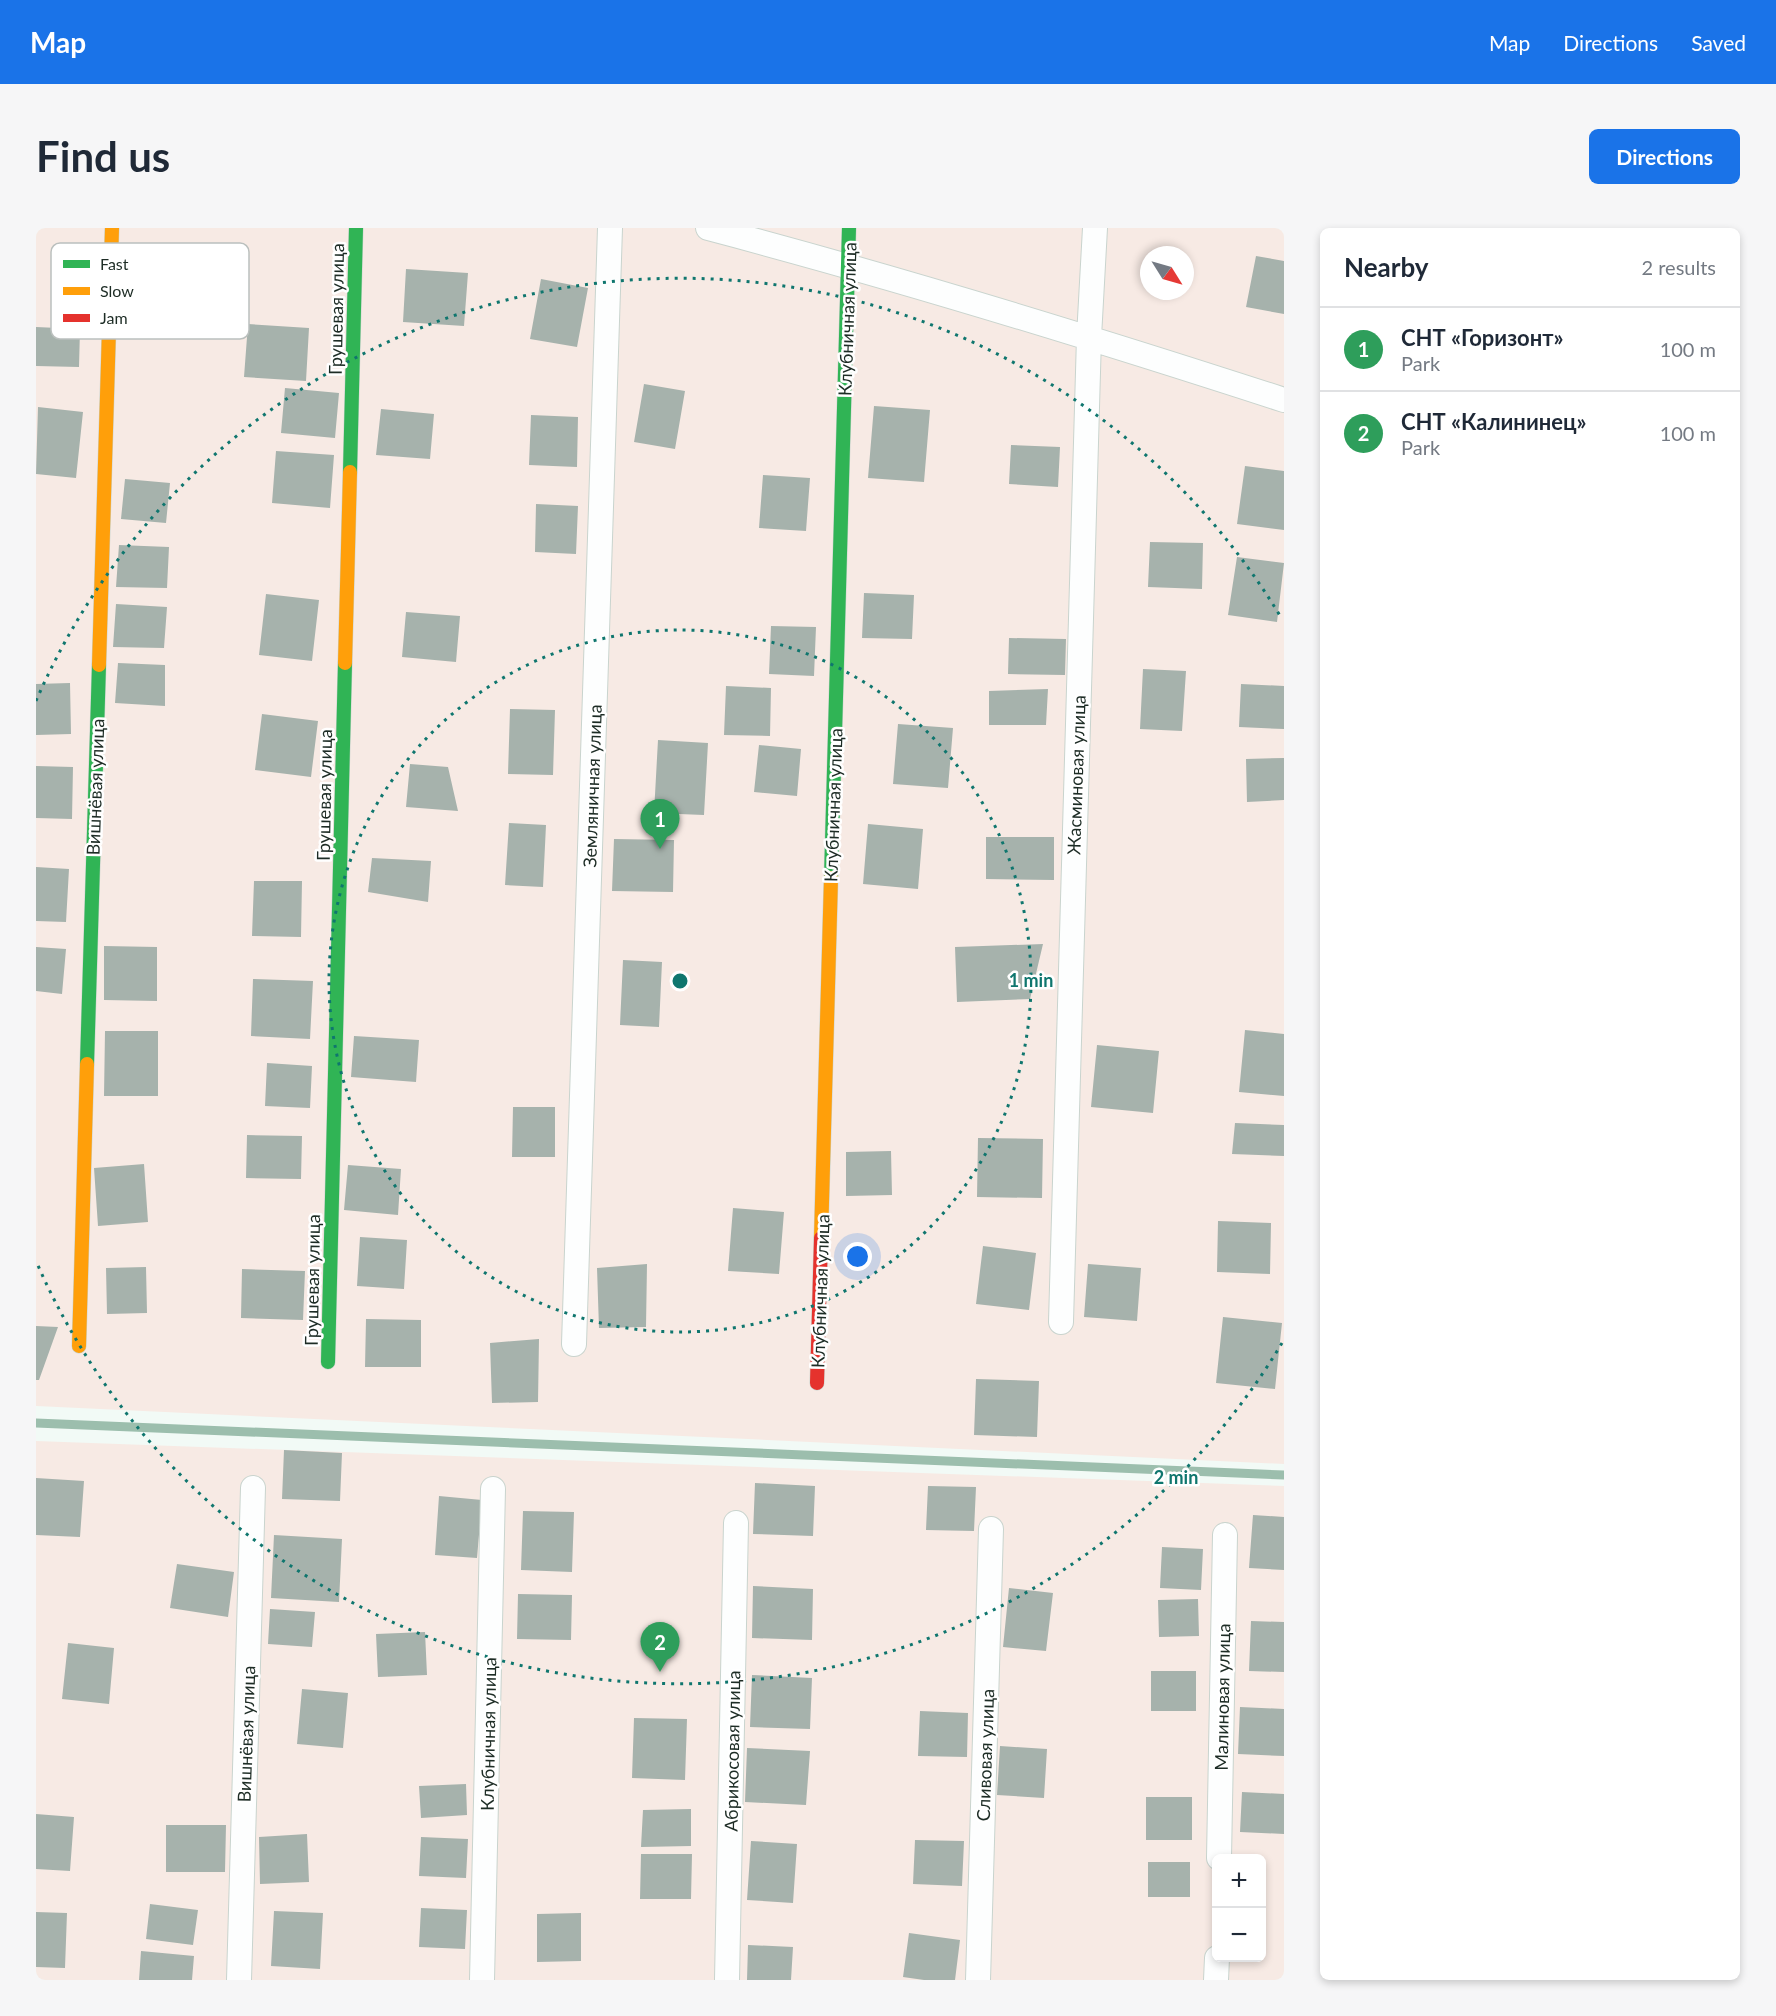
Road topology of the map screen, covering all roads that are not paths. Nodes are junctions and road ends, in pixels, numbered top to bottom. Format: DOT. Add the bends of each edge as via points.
graph roads {
  1 [pos="112,228"];
  2 [pos="356,228"];
  3 [pos="610,228"];
  4 [pos="708,228"];
  5 [pos="849,228"];
  6 [pos="1095,228"];
  7 [pos="112,243"];
  8 [pos="848,265"];
  9 [pos="1089,337"];
  10 [pos="109,339"];
  11 [pos="1284,400"];
  12 [pos="1061,1322"];
  13 [pos="574,1344"];
  14 [pos="79,1346"];
  15 [pos="328,1362"];
  16 [pos="817,1383"];
  17 [pos="253,1488"];
  18 [pos="493,1489"];
  19 [pos="736,1523"];
  20 [pos="991,1529"];
  21 [pos="1225,1535"];
  22 [pos="1219,1854"];
  23 [pos="1217,1962"];
  24 [pos="239,1980"];
  25 [pos="482,1980"];
  26 [pos="728,1980"];
  27 [pos="978,1980"];
  28 [pos="1216,1980"];
  1 -- 7 [label="street, Вишнёвая улица"];
  2 -- 15 [label="street, Грушевая улица"];
  3 -- 13 [label="street, Земляничная улица"];
  4 -- 8 [label="street"];
  5 -- 8 [label="street, Клубничная улица"];
  6 -- 9 [label="street, Жасминовая улица"];
  8 -- 9 [label="street"];
  8 -- 16 [label="street, Клубничная улица"];
  9 -- 11 [label="street"];
  9 -- 12 [label="street, Жасминовая улица"];
  10 -- 14 [label="street, Вишнёвая улица"];
  17 -- 24 [label="street, Вишнёвая улица"];
  18 -- 25 [label="street, Клубничная улица"];
  19 -- 26 [label="street, Абрикосовая улица"];
  20 -- 27 [label="street, Сливовая улица"];
  21 -- 22 [label="street, Малиновая улица"];
  23 -- 28 [label="street"];
}
